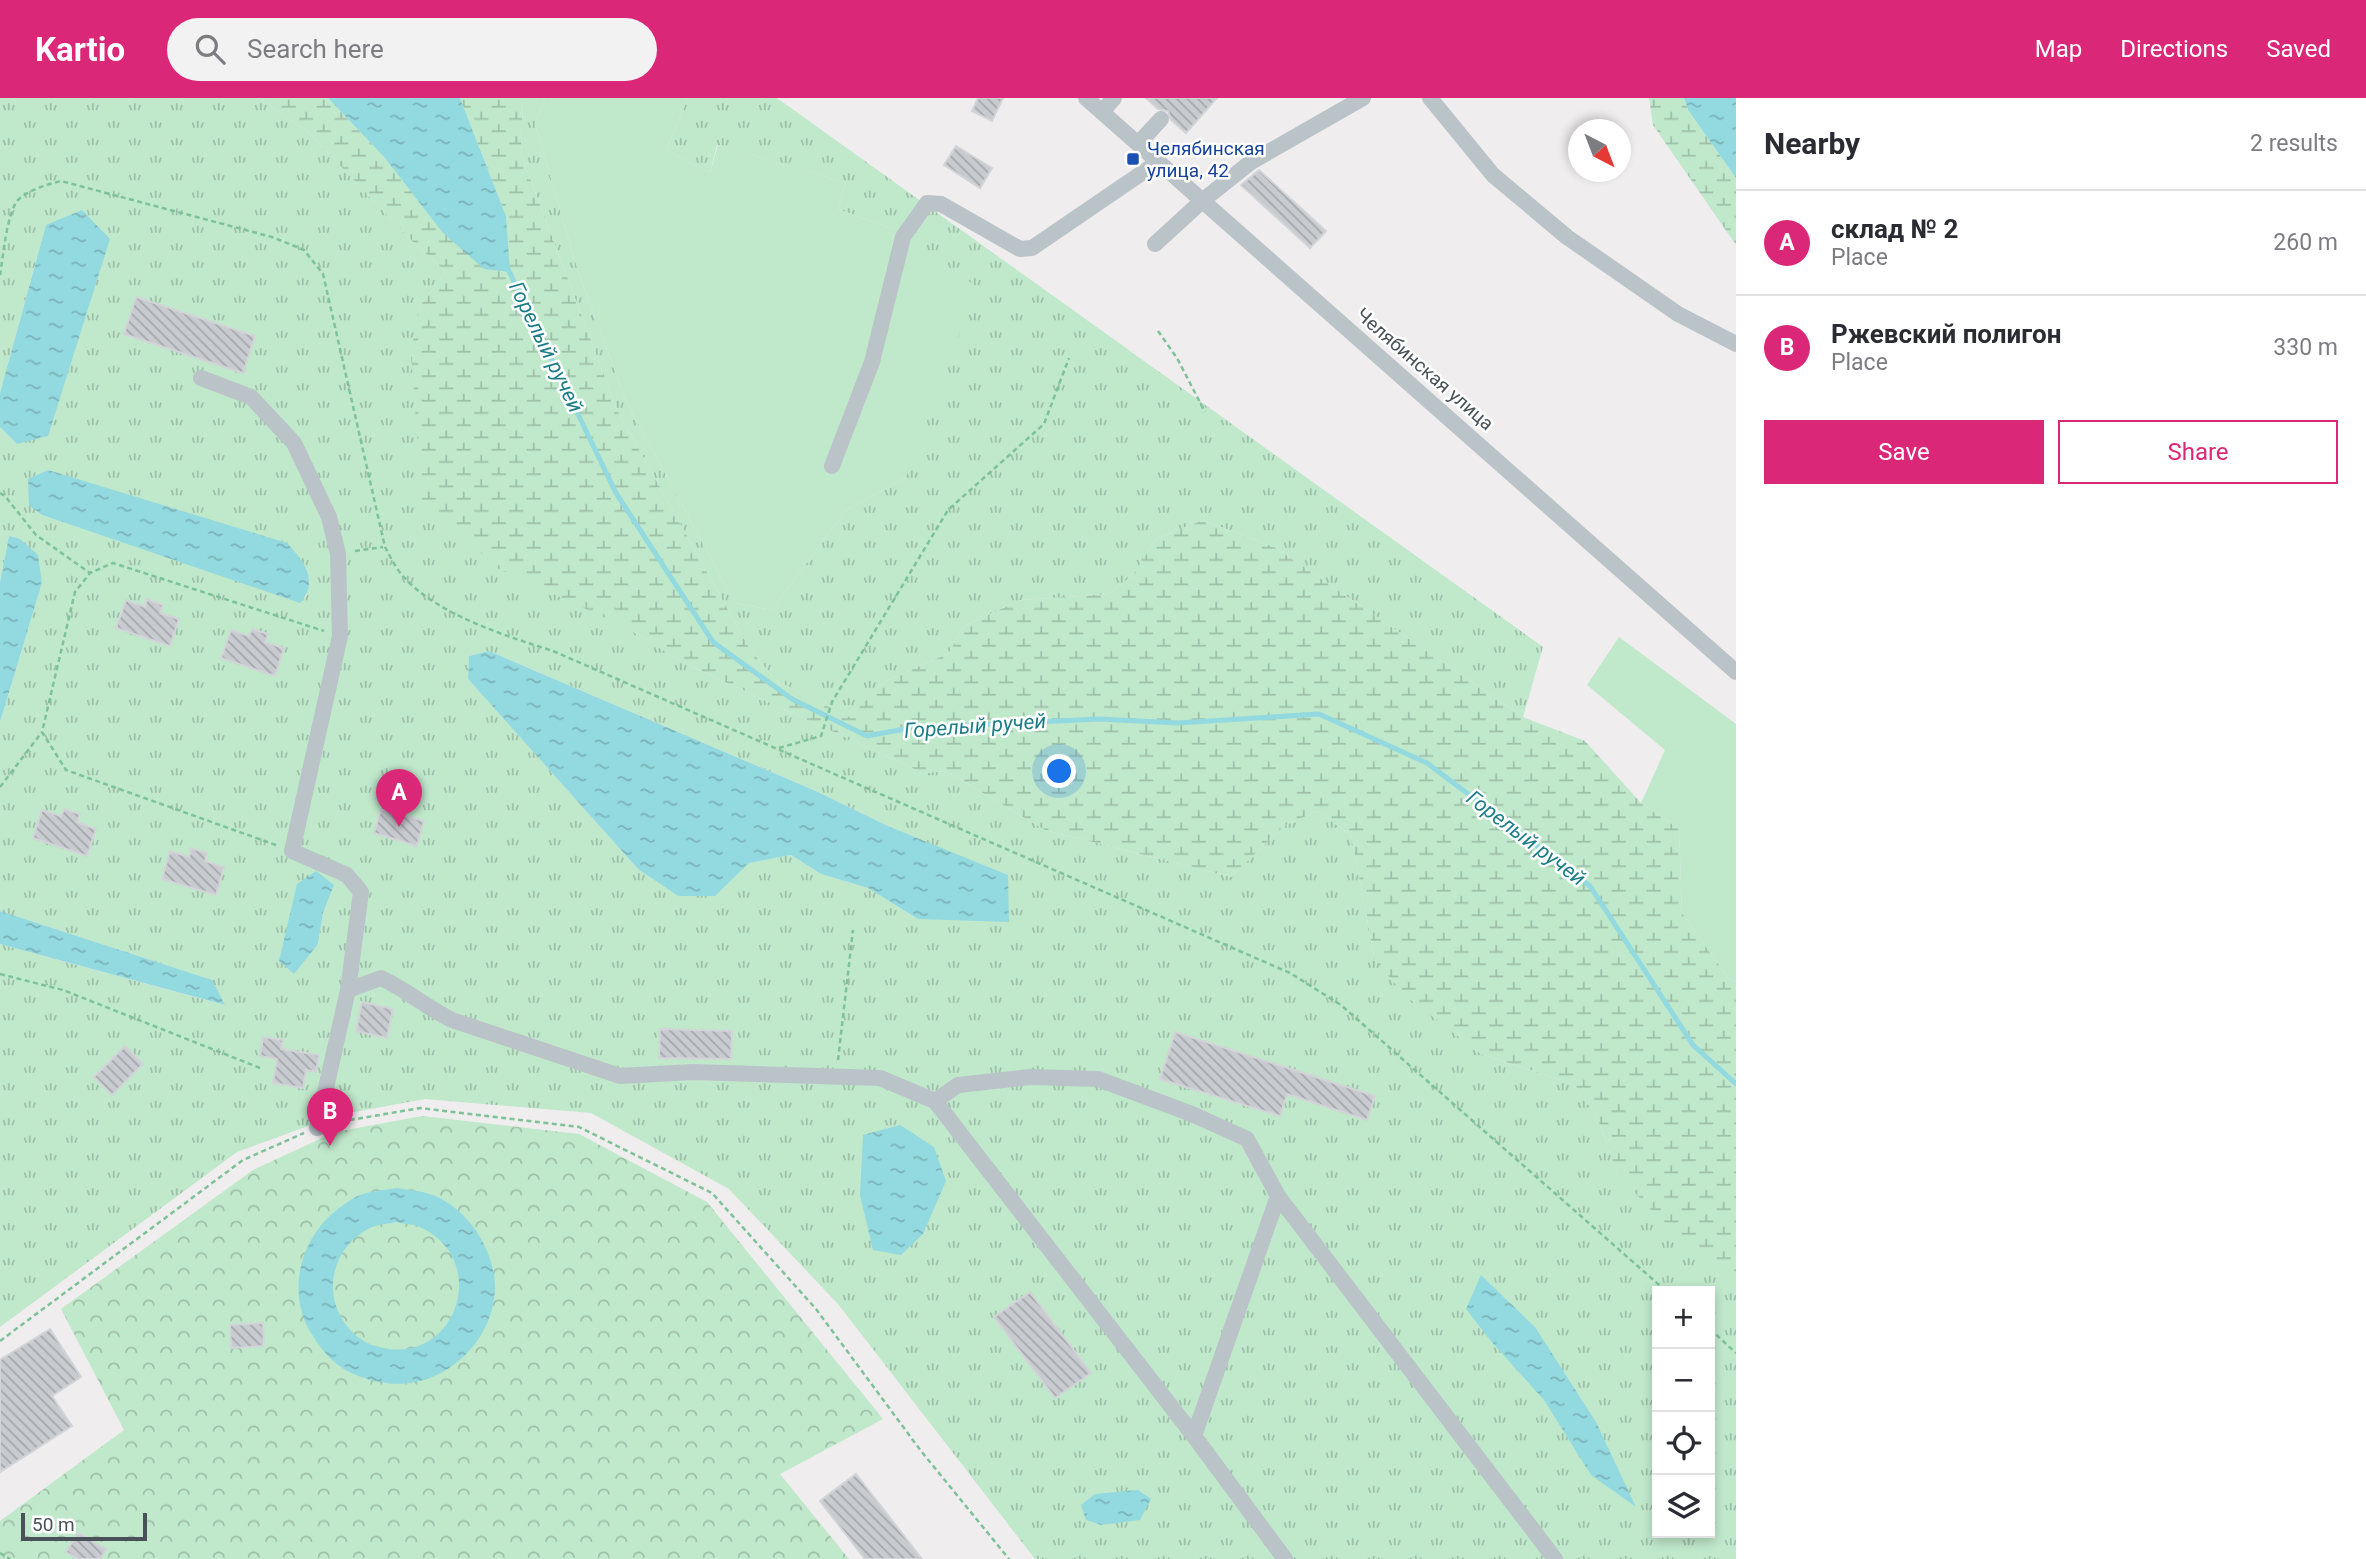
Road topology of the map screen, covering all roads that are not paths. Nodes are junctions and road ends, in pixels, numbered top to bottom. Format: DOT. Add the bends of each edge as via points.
graph roads {
  1 [pos="1086,98"];
  2 [pos="1114,98"];
  3 [pos="1363,98"];
  4 [pos="1430,98"];
  5 [pos="1102,112"];
  6 [pos="1161,119"];
  7 [pos="1138,144"];
  8 [pos="1158,162"];
  9 [pos="1202,201"];
  10 [pos="1155,244"];
  11 [pos="1736,344"];
  12 [pos="201,378"];
  13 [pos="832,466"];
  14 [pos="1736,673"];
  15 [pos="348,989"];
  16 [pos="935,1101"];
  17 [pos="317,1128"];
  18 [pos="1278,1196"];
  19 [pos="1194,1436"];
  20 [pos="1285,1559"];
  21 [pos="1555,1559"];
  1 -- 5 [label="street, Челябинская улица"];
  2 -- 5 [label="street"];
  3 -- 9 [label="street" via="1251,162"];
  4 -- 11 [label="street" via="1493,175 1567,237 1678,314"];
  5 -- 7 [label="street, Челябинская улица"];
  6 -- 7 [label="street"];
  7 -- 8 [label="street, Челябинская улица"];
  8 -- 9 [label="street, Челябинская улица"];
  8 -- 13 [label="street" via="1032,248 1020,249 942,204 927,203 903,237 872,362"];
  9 -- 10 [label="street"];
  9 -- 14 [label="street, Челябинская улица"];
  12 -- 15 [label="street" via="251,397 294,443 329,517 338,554 340,636 292,851 347,875 361,892"];
  15 -- 16 [label="street" via="381,978 452,1020 620,1076 693,1072 880,1078"];
  15 -- 17 [label="street"];
  16 -- 18 [label="street" via="958,1085 1030,1077 1098,1079 1247,1139"];
  16 -- 19 [label="street"];
  18 -- 19 [label="street"];
  18 -- 21 [label="street"];
  19 -- 20 [label="street"];
}
